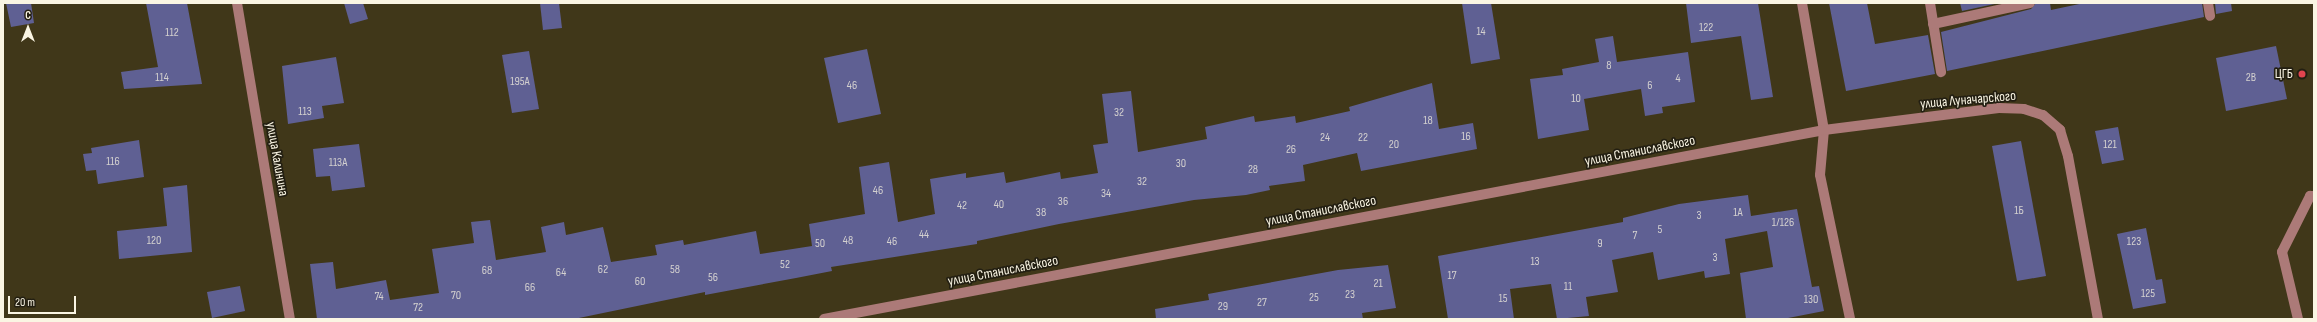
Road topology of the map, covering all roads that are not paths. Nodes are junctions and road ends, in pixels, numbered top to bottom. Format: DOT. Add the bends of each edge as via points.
graph roads {
  1 [pos="237,3"];
  2 [pos="1802,3"];
  3 [pos="1930,3"];
  4 [pos="2030,3"];
  5 [pos="2208,3"];
  6 [pos="2210,16"];
  7 [pos="1933,24"];
  8 [pos="1941,72"];
  9 [pos="1824,130"];
  10 [pos="2314,196"];
  11 [pos="290,319"];
  12 [pos="824,319"];
  13 [pos="1850,319"];
  14 [pos="2098,319"];
  15 [pos="2298,319"];
  1 -- 11 [label="street, улица Калинина"];
  2 -- 9 [label="street"];
  3 -- 7 [label="street"];
  4 -- 7 [label="street"];
  5 -- 6 [label="street"];
  7 -- 8 [label="street"];
  9 -- 12 [label="street, улица Станиславского"];
  9 -- 13 [label="street" via="1820,175"];
  9 -- 14 [label="street, улица Луначарского" via="1999,108 2024,109 2043,115 2060,130 2068,156"];
  10 -- 15 [label="street" via="2310,196 2282,252"];
}
